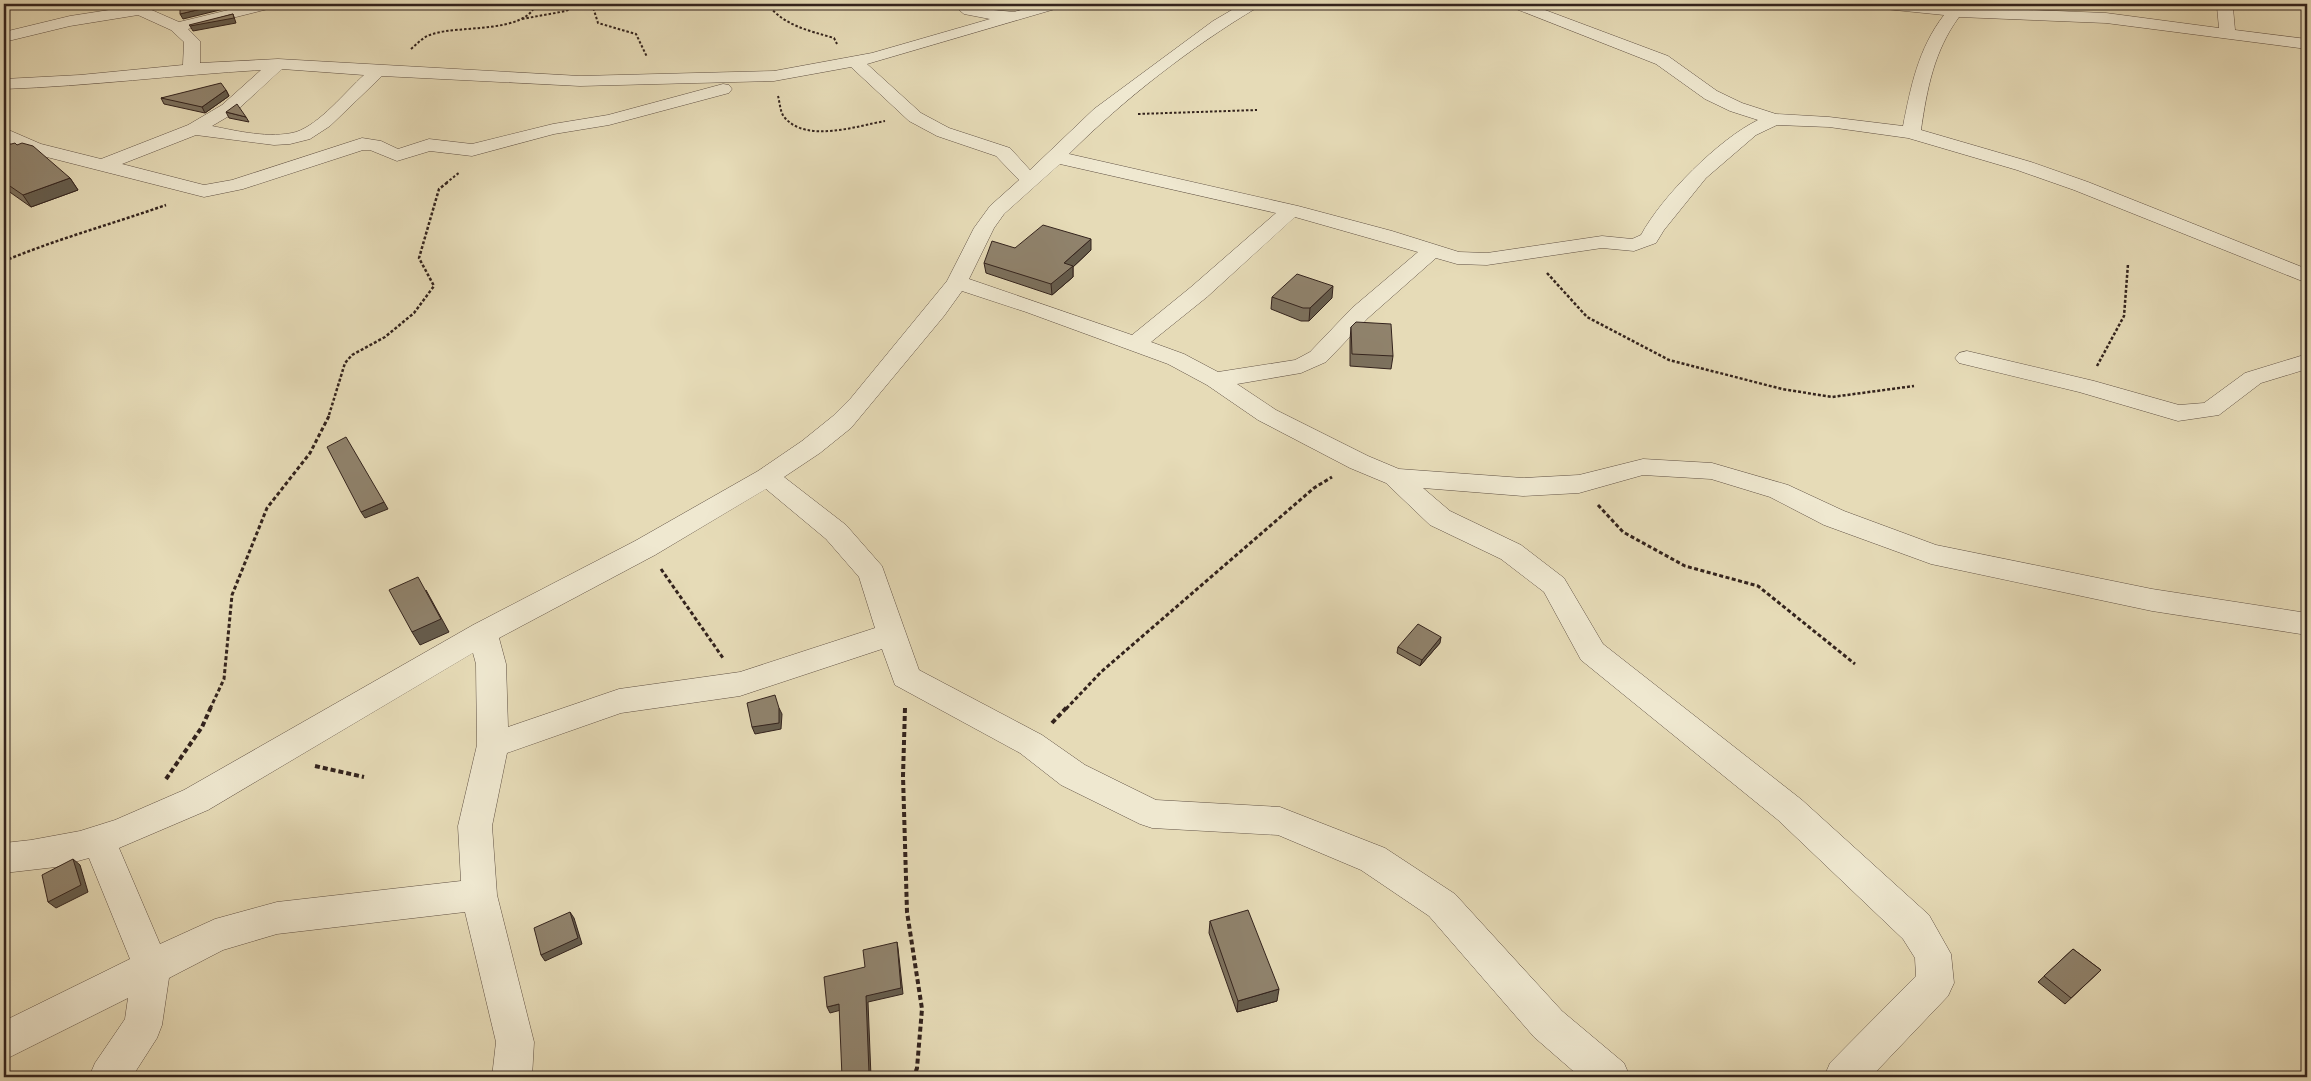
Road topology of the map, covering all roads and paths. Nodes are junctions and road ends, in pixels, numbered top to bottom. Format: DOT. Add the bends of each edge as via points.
graph roads {
  1 [pos="77,4"];
  2 [pos="119,4"];
  3 [pos="271,4"];
  4 [pos="536,4"];
  5 [pos="579,4"];
  6 [pos="592,4"];
  7 [pos="767,4"];
  8 [pos="960,4"];
  9 [pos="1058,4"];
  10 [pos="1254,4"];
  11 [pos="1516,4"];
  12 [pos="1885,4"];
  13 [pos="2230,4"];
  14 [pos="133,7"];
  15 [pos="2018,10"];
  16 [pos="1955,12"];
  17 [pos="1020,15"];
  18 [pos="519,20"];
  19 [pos="177,27"];
  20 [pos="2228,35"];
  21 [pos="4,37"];
  22 [pos="2307,44"];
  23 [pos="856,63"];
  24 [pos="278,64"];
  25 [pos="191,70"];
  26 [pos="378,71"];
  27 [pos="768,76"];
  28 [pos="650,80"];
  29 [pos="4,84"];
  30 [pos="1257,110"];
  31 [pos="1100,113"];
  32 [pos="915,117"];
  33 [pos="1774,119"];
  34 [pos="194,129"];
  35 [pos="4,133"];
  36 [pos="1911,133"];
  37 [pos="1056,157"];
  38 [pos="101,166"];
  39 [pos="464,170"];
  40 [pos="1030,181"];
  41 [pos="204,191"];
  42 [pos="1291,210"];
  43 [pos="1432,251"];
  44 [pos="1530,251"];
  45 [pos="4,261"];
  46 [pos="2128,264"];
  47 [pos="2307,277"];
  48 [pos="957,282"];
  49 [pos="1135,344"];
  50 [pos="1967,358"];
  51 [pos="2307,361"];
  52 [pos="1215,380"];
  53 [pos="1914,386"];
  54 [pos="2086,386"];
  55 [pos="1359,462"];
  56 [pos="767,477"];
  57 [pos="1395,477"];
  58 [pos="1579,484"];
  59 [pos="646,548"];
  60 [pos="2307,624"];
  61 [pos="483,633"];
  62 [pos="893,634"];
  63 [pos="1855,664"];
  64 [pos="906,677"];
  65 [pos="740,684"];
  66 [pos="1031,744"];
  67 [pos="493,745"];
  68 [pos="276,755"];
  69 [pos="364,777"];
  70 [pos="147,823"];
  71 [pos="99,842"];
  72 [pos="4,858"];
  73 [pos="479,896"];
  74 [pos="152,968"];
  75 [pos="4,1041"];
  76 [pos="109,1077"];
  77 [pos="512,1077"];
  78 [pos="914,1077"];
  79 [pos="1610,1077"];
  80 [pos="1844,1077"];
  1 -- 2 [label="street"];
  3 -- 19 [label="street"];
  4 -- 18 [label="path" via="533,12"];
  5 -- 18 [label="path" via="566,11"];
  6 -- 28 [label="path" via="598,23 636,34 648,58"];
  7 -- 23 [label="path" via="777,16 797,27 834,38 843,56"];
  8 -- 17 [label="street" via="977,12"];
  9 -- 17 [label="street"];
  10 -- 31 [label="street" via="1219,24"];
  11 -- 33 [label="street" via="1662,60 1711,95"];
  12 -- 16 [label="street"];
  13 -- 20 [label="street" via="2226,7"];
  14 -- 19 [label="street"];
  14 -- 21 [label="street"];
  15 -- 16 [label="street"];
  15 -- 20 [label="street"];
  16 -- 36 [label="street" via="1941,29 1923,66"];
  17 -- 23 [label="street"];
  18 -- 26 [label="path" via="434,33"];
  19 -- 25 [label="street" via="192,42"];
  20 -- 22 [label="street"];
  23 -- 27 [label="street"];
  23 -- 32 [label="street"];
  24 -- 25 [label="street"];
  24 -- 26 [label="street"];
  24 -- 34 [label="street" via="228,108"];
  25 -- 29 [label="street"];
  26 -- 28 [label="street" via="536,79"];
  26 -- 34 [label="street" via="315,130 303,136 279,140"];
  27 -- 28 [label="street"];
  27 -- 32 [label="path" via="774,84 784,118 806,132 820,133"];
  27 -- 41 [label="street" via="609,120 553,129 472,150 429,145 397,155 374,145 362,144 236,186"];
  30 -- 31 [label="path"];
  31 -- 37 [label="street"];
  32 -- 40 [label="street" via="943,132 1003,152"];
  33 -- 36 [label="street" via="1829,122"];
  33 -- 44 [label="street" via="1750,131 1699,174 1655,228 1650,239 1634,245 1602,242"];
  34 -- 38 [label="street"];
  35 -- 38 [label="street" via="34,148"];
  36 -- 47 [label="street" via="2081,186"];
  37 -- 40 [label="street"];
  37 -- 42 [label="street"];
  38 -- 41 [label="street"];
  39 -- 70 [label="path" via="439,189 419,258 434,286 414,313 345,363 328,419 310,453 267,508 232,595 224,679 202,727 146,808"];
  40 -- 48 [label="street" via="997,210 984,228"];
  41 -- 45 [label="path" via="44,244"];
  42 -- 43 [label="street"];
  42 -- 49 [label="street"];
  43 -- 44 [label="street" via="1457,258 1487,258"];
  43 -- 52 [label="street" via="1360,313 1318,357 1301,366"];
  44 -- 53 [label="path" via="1587,317 1668,360 1782,389 1832,397"];
  46 -- 54 [label="path" via="2124,316"];
  48 -- 49 [label="street"];
  48 -- 56 [label="street" via="854,410"];
  49 -- 52 [label="street" via="1176,359"];
  50 -- 54 [label="street"];
  51 -- 54 [label="street" via="2254,378 2210,410 2178,413"];
  52 -- 55 [label="street" via="1266,415"];
  55 -- 57 [label="street"];
  55 -- 66 [label="path" via="1314,488 1101,672"];
  56 -- 59 [label="street"];
  56 -- 62 [label="street" via="836,532 872,573"];
  57 -- 58 [label="street" via="1523,487"];
  57 -- 80 [label="street" via="1440,518 1511,552 1554,585 1592,652 1790,810 1916,927 1933,954 1935,983"];
  58 -- 60 [label="street" via="1643,468 1712,470 1779,491 1834,518 1931,554 2152,600"];
  58 -- 63 [label="path" via="1623,532 1685,566 1758,586"];
  59 -- 61 [label="street"];
  59 -- 65 [label="path"];
  61 -- 67 [label="street" via="491,664"];
  61 -- 68 [label="street"];
  62 -- 64 [label="street"];
  62 -- 65 [label="street"];
  64 -- 66 [label="street"];
  64 -- 78 [label="path" via="903,776 907,912 922,1009"];
  65 -- 67 [label="street" via="619,701"];
  66 -- 79 [label="street" via="1073,775 1152,814 1280,821 1373,859 1442,905 1548,1024"];
  67 -- 73 [label="street" via="476,826"];
  68 -- 69 [label="path"];
  68 -- 70 [label="street" via="196,800"];
  70 -- 71 [label="street"];
  71 -- 72 [label="street" via="39,856"];
  71 -- 74 [label="street"];
  73 -- 74 [label="street" via="277,918 215,936"];
  73 -- 77 [label="street" via="515,1042"];
  74 -- 75 [label="street"];
  74 -- 76 [label="street" via="144,1025"];
}
